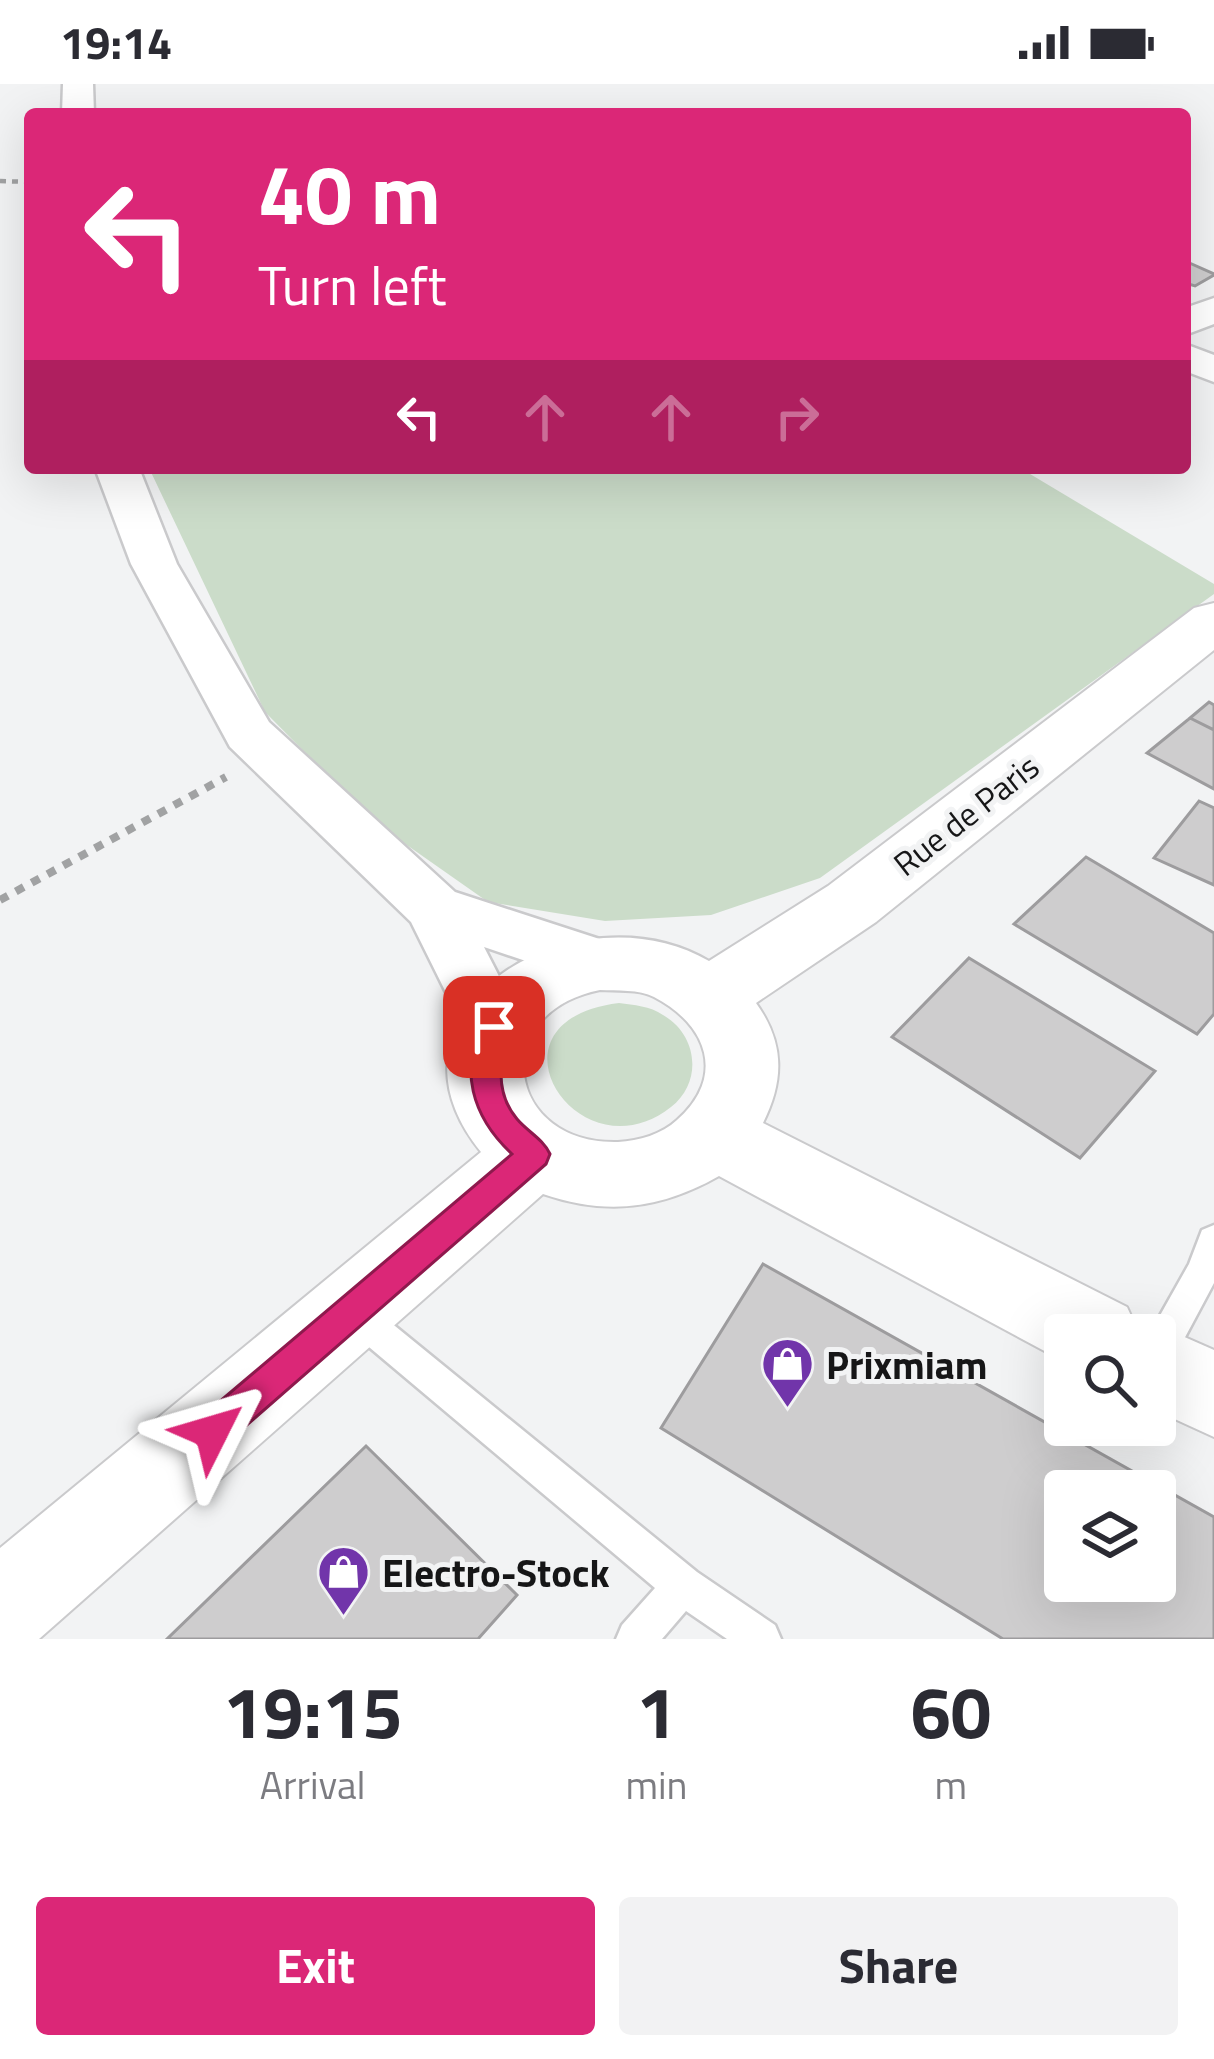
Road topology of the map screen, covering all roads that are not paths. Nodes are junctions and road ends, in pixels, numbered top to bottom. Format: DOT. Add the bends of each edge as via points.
graph roads {
  1 [pos="120,474"];
  2 [pos="1214,621"];
  3 [pos="434,908"];
  4 [pos="601,963"];
  5 [pos="710,997"];
  6 [pos="494,1027"];
  7 [pos="717,1137"];
  8 [pos="534,1154"];
  9 [pos="1214,1240"];
  10 [pos="353,1313"];
  11 [pos="1057,1314"];
  12 [pos="1176,1322"];
  13 [pos="1176,1374"];
  14 [pos="1214,1396"];
  15 [pos="682,1586"];
  16 [pos="0,1610"];
  17 [pos="636,1639"];
  18 [pos="761,1639"];
  1 -- 3 [label="street" via="154,563 249,734"];
  2 -- 5 [label="street, Rue de Paris" via="852,904"];
  3 -- 4 [label="street"];
  3 -- 6 [label="street"];
  4 -- 5 [label="street" via="640,964"];
  4 -- 6 [label="street" via="537,983"];
  5 -- 7 [label="street" via="743,1049 745,1080"];
  6 -- 8 [label="street" via="484,1060 487,1095"];
  7 -- 8 [label="street" via="687,1160 609,1177"];
  7 -- 11 [label="street"];
  8 -- 10 [label="street"];
  9 -- 12 [label="lane"];
  10 -- 15 [label="lane"];
  10 -- 16 [label="street"];
  13 -- 14 [label="street"];
  15 -- 17 [label="lane"];
  15 -- 18 [label="lane"];
}
